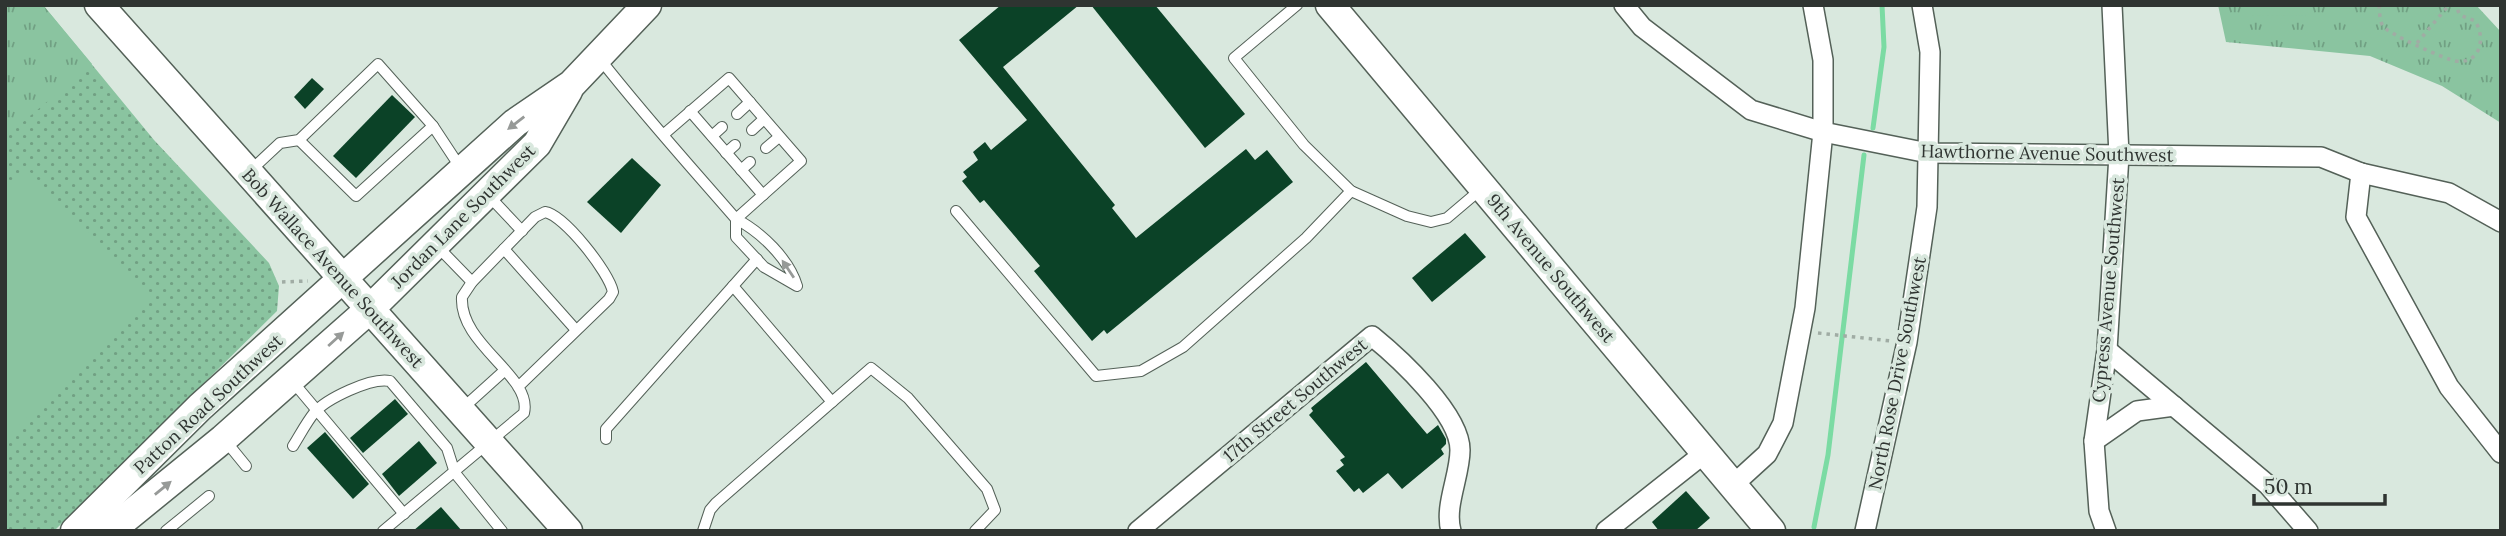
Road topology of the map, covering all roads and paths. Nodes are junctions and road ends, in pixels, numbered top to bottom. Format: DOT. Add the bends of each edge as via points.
graph roads {
  1 [pos="99,5"];
  2 [pos="647,5"];
  3 [pos="1297,5"];
  4 [pos="1330,5"];
  5 [pos="1624,5"];
  6 [pos="1813,5"];
  7 [pos="1922,5"];
  8 [pos="2112,5"];
  9 [pos="2379,5"];
  10 [pos="2449,5"];
  11 [pos="2455,5"];
  12 [pos="2417,43"];
  13 [pos="598,57"];
  14 [pos="572,84"];
  15 [pos="750,102"];
  16 [pos="690,111"];
  17 [pos="737,114"];
  18 [pos="764,119"];
  19 [pos="433,126"];
  20 [pos="722,127"];
  21 [pos="752,130"];
  22 [pos="1823,132"];
  23 [pos="663,135"];
  24 [pos="712,136"];
  25 [pos="779,137"];
  26 [pos="299,140"];
  27 [pos="735,145"];
  28 [pos="766,148"];
  29 [pos="726,153"];
  30 [pos="1928,153"];
  31 [pos="2119,155"];
  32 [pos="463,170"];
  33 [pos="2361,173"];
  34 [pos="247,174"];
  35 [pos="1483,187"];
  36 [pos="1351,191"];
  37 [pos="487,194"];
  38 [pos="763,195"];
  39 [pos="956,211"];
  40 [pos="736,219"];
  41 [pos="2501,222"];
  42 [pos="522,231"];
  43 [pos="435,245"];
  44 [pos="504,249"];
  45 [pos="757,259"];
  46 [pos="344,280"];
  47 [pos="472,282"];
  48 [pos="733,286"];
  49 [pos="370,308"];
  50 [pos="576,330"];
  51 [pos="1831,334"];
  52 [pos="1907,342"];
  53 [pos="2107,350"];
  54 [pos="504,371"];
  55 [pos="290,379"];
  56 [pos="518,387"];
  57 [pos="832,402"];
  58 [pos="2174,406"];
  59 [pos="316,410"];
  60 [pos="460,410"];
  61 [pos="223,439"];
  62 [pos="606,439"];
  63 [pos="2094,441"];
  64 [pos="491,444"];
  65 [pos="293,446"];
  66 [pos="1706,452"];
  67 [pos="2501,453"];
  68 [pos="246,466"];
  69 [pos="455,473"];
  70 [pos="1733,485"];
  71 [pos="209,496"];
  72 [pos="404,514"];
  73 [pos="109,525"];
  74 [pos="565,530"];
  75 [pos="75,531"];
  76 [pos="166,531"];
  77 [pos="383,531"];
  78 [pos="502,531"];
  79 [pos="703,531"];
  80 [pos="975,531"];
  81 [pos="1138,531"];
  82 [pos="1451,531"];
  83 [pos="1606,531"];
  84 [pos="1771,531"];
  85 [pos="1866,531"];
  86 [pos="2106,531"];
  87 [pos="2308,531"];
  1 -- 34 [label="main road, Bob Wallace Avenue Southwest"];
  2 -- 13 [label="main road, Jordan Lane Southwest"];
  3 -- 36 [label="lane" via="1234,58 1304,145"];
  4 -- 35 [label="main road, 9th Avenue Southwest"];
  5 -- 22 [label="street, Hawthorne Avenue Southwest" via="1642,27 1751,110"];
  6 -- 22 [label="street" via="1822,60"];
  7 -- 30 [label="street, North Rose Drive Southwest" via="1930,52"];
  8 -- 31 [label="street, Cypress Avenue Southwest"];
  9 -- 12 [label="path" via="2388,32"];
  10 -- 12 [label="path"];
  11 -- 12 [label="path" via="2456,11 2475,21 2481,30 2482,43 2474,55 2454,61"];
  13 -- 14 [label="main road, Jordan Lane Southwest"];
  13 -- 23 [label="lane"];
  14 -- 32 [label="main road, Jordan Lane Southwest, one-way" via="515,123"];
  14 -- 37 [label="main road, Jordan Lane Southwest" via="537,144"];
  15 -- 16 [label="lane" via="729,78"];
  15 -- 17 [label="lane"];
  15 -- 18 [label="lane"];
  16 -- 23 [label="lane"];
  16 -- 24 [label="lane"];
  18 -- 21 [label="lane"];
  18 -- 25 [label="lane"];
  19 -- 26 [label="lane" via="356,196"];
  19 -- 26 [label="lane" via="378,64"];
  19 -- 32 [label="lane"];
  20 -- 24 [label="lane"];
  22 -- 30 [label="street, Hawthorne Avenue Southwest"];
  22 -- 70 [label="street" via="1805,308 1783,423 1767,454"];
  23 -- 40 [label="lane"];
  24 -- 29 [label="lane"];
  25 -- 28 [label="lane"];
  25 -- 38 [label="lane" via="801,161"];
  26 -- 34 [label="lane" via="280,143"];
  27 -- 29 [label="lane"];
  29 -- 38 [label="lane" via="746,166"];
  30 -- 31 [label="street, Hawthorne Avenue Southwest"];
  30 -- 52 [label="street, North Rose Drive Southwest" via="1927,207"];
  31 -- 33 [label="street, Hawthorne Avenue Southwest" via="2321,157"];
  31 -- 53 [label="street, Cypress Avenue Southwest"];
  32 -- 46 [label="main road, Jordan Lane Southwest"];
  33 -- 41 [label="street, Hawthorne Avenue Southwest" via="2449,193"];
  33 -- 67 [label="street" via="2356,217 2449,387"];
  34 -- 46 [label="main road, Bob Wallace Avenue Southwest"];
  35 -- 36 [label="lane" via="1438,221 1407,216"];
  35 -- 66 [label="main road, 9th Avenue Southwest"];
  36 -- 39 [label="lane" via="1306,238 1183,347 1141,371 1096,376"];
  37 -- 42 [label="lane"];
  37 -- 43 [label="main road, Jordan Lane Southwest"];
  38 -- 40 [label="lane"];
  40 -- 45 [label="lane" via="736,237"];
  45 -- 40 [label="lane, one-way" via="797,286 793,273 776,253 751,227"];
  42 -- 44 [label="lane"];
  42 -- 50 [label="lane" via="535,217 550,212 611,282 609,299"];
  43 -- 47 [label="lane"];
  43 -- 49 [label="main road, Jordan Lane Southwest"];
  44 -- 47 [label="lane"];
  44 -- 50 [label="lane"];
  45 -- 48 [label="lane"];
  46 -- 49 [label="main road, Bob Wallace Avenue Southwest"];
  46 -- 73 [label="main road, Patton Road Southwest" via="200,407"];
  47 -- 54 [label="lane" via="462,297 465,321"];
  48 -- 57 [label="lane"];
  48 -- 62 [label="lane" via="606,429"];
  55 -- 49 [label="main road, Patton Road Southwest, one-way"];
  49 -- 60 [label="main road, Bob Wallace Avenue Southwest"];
  50 -- 56 [label="lane"];
  51 -- 52 [label="path"];
  52 -- 85 [label="street, North Rose Drive Southwest"];
  53 -- 58 [label="street"];
  53 -- 63 [label="street, Cypress Avenue Southwest"];
  54 -- 56 [label="lane"];
  54 -- 60 [label="lane"];
  55 -- 59 [label="lane"];
  55 -- 61 [label="main road, Patton Road Southwest"];
  56 -- 64 [label="lane" via="526,405 524,413"];
  57 -- 79 [label="lane" via="716,503"];
  57 -- 80 [label="lane" via="872,368 891,381 990,494 995,510"];
  58 -- 63 [label="street" via="2137,411"];
  58 -- 87 [label="street" via="2268,485"];
  59 -- 65 [label="lane"];
  59 -- 69 [label="lane" via="361,385 390,381 447,448"];
  59 -- 72 [label="lane"];
  60 -- 64 [label="main road, Bob Wallace Avenue Southwest"];
  61 -- 68 [label="lane"];
  73 -- 61 [label="main road, Patton Road Southwest, one-way"];
  63 -- 86 [label="street, Cypress Avenue Southwest" via="2099,511"];
  64 -- 69 [label="lane"];
  64 -- 74 [label="main road, Bob Wallace Avenue Southwest"];
  66 -- 70 [label="main road, 9th Avenue Southwest"];
  66 -- 83 [label="street"];
  69 -- 72 [label="lane"];
  69 -- 78 [label="lane"];
  70 -- 84 [label="main road, 9th Avenue Southwest"];
  71 -- 76 [label="lane"];
  72 -- 77 [label="lane"];
  73 -- 75 [label="main road, Patton Road Southwest"];
  81 -- 82 [label="street, 17th Street Southwest" via="1372,336 1399,358 1451,421 1460,448"];
}
